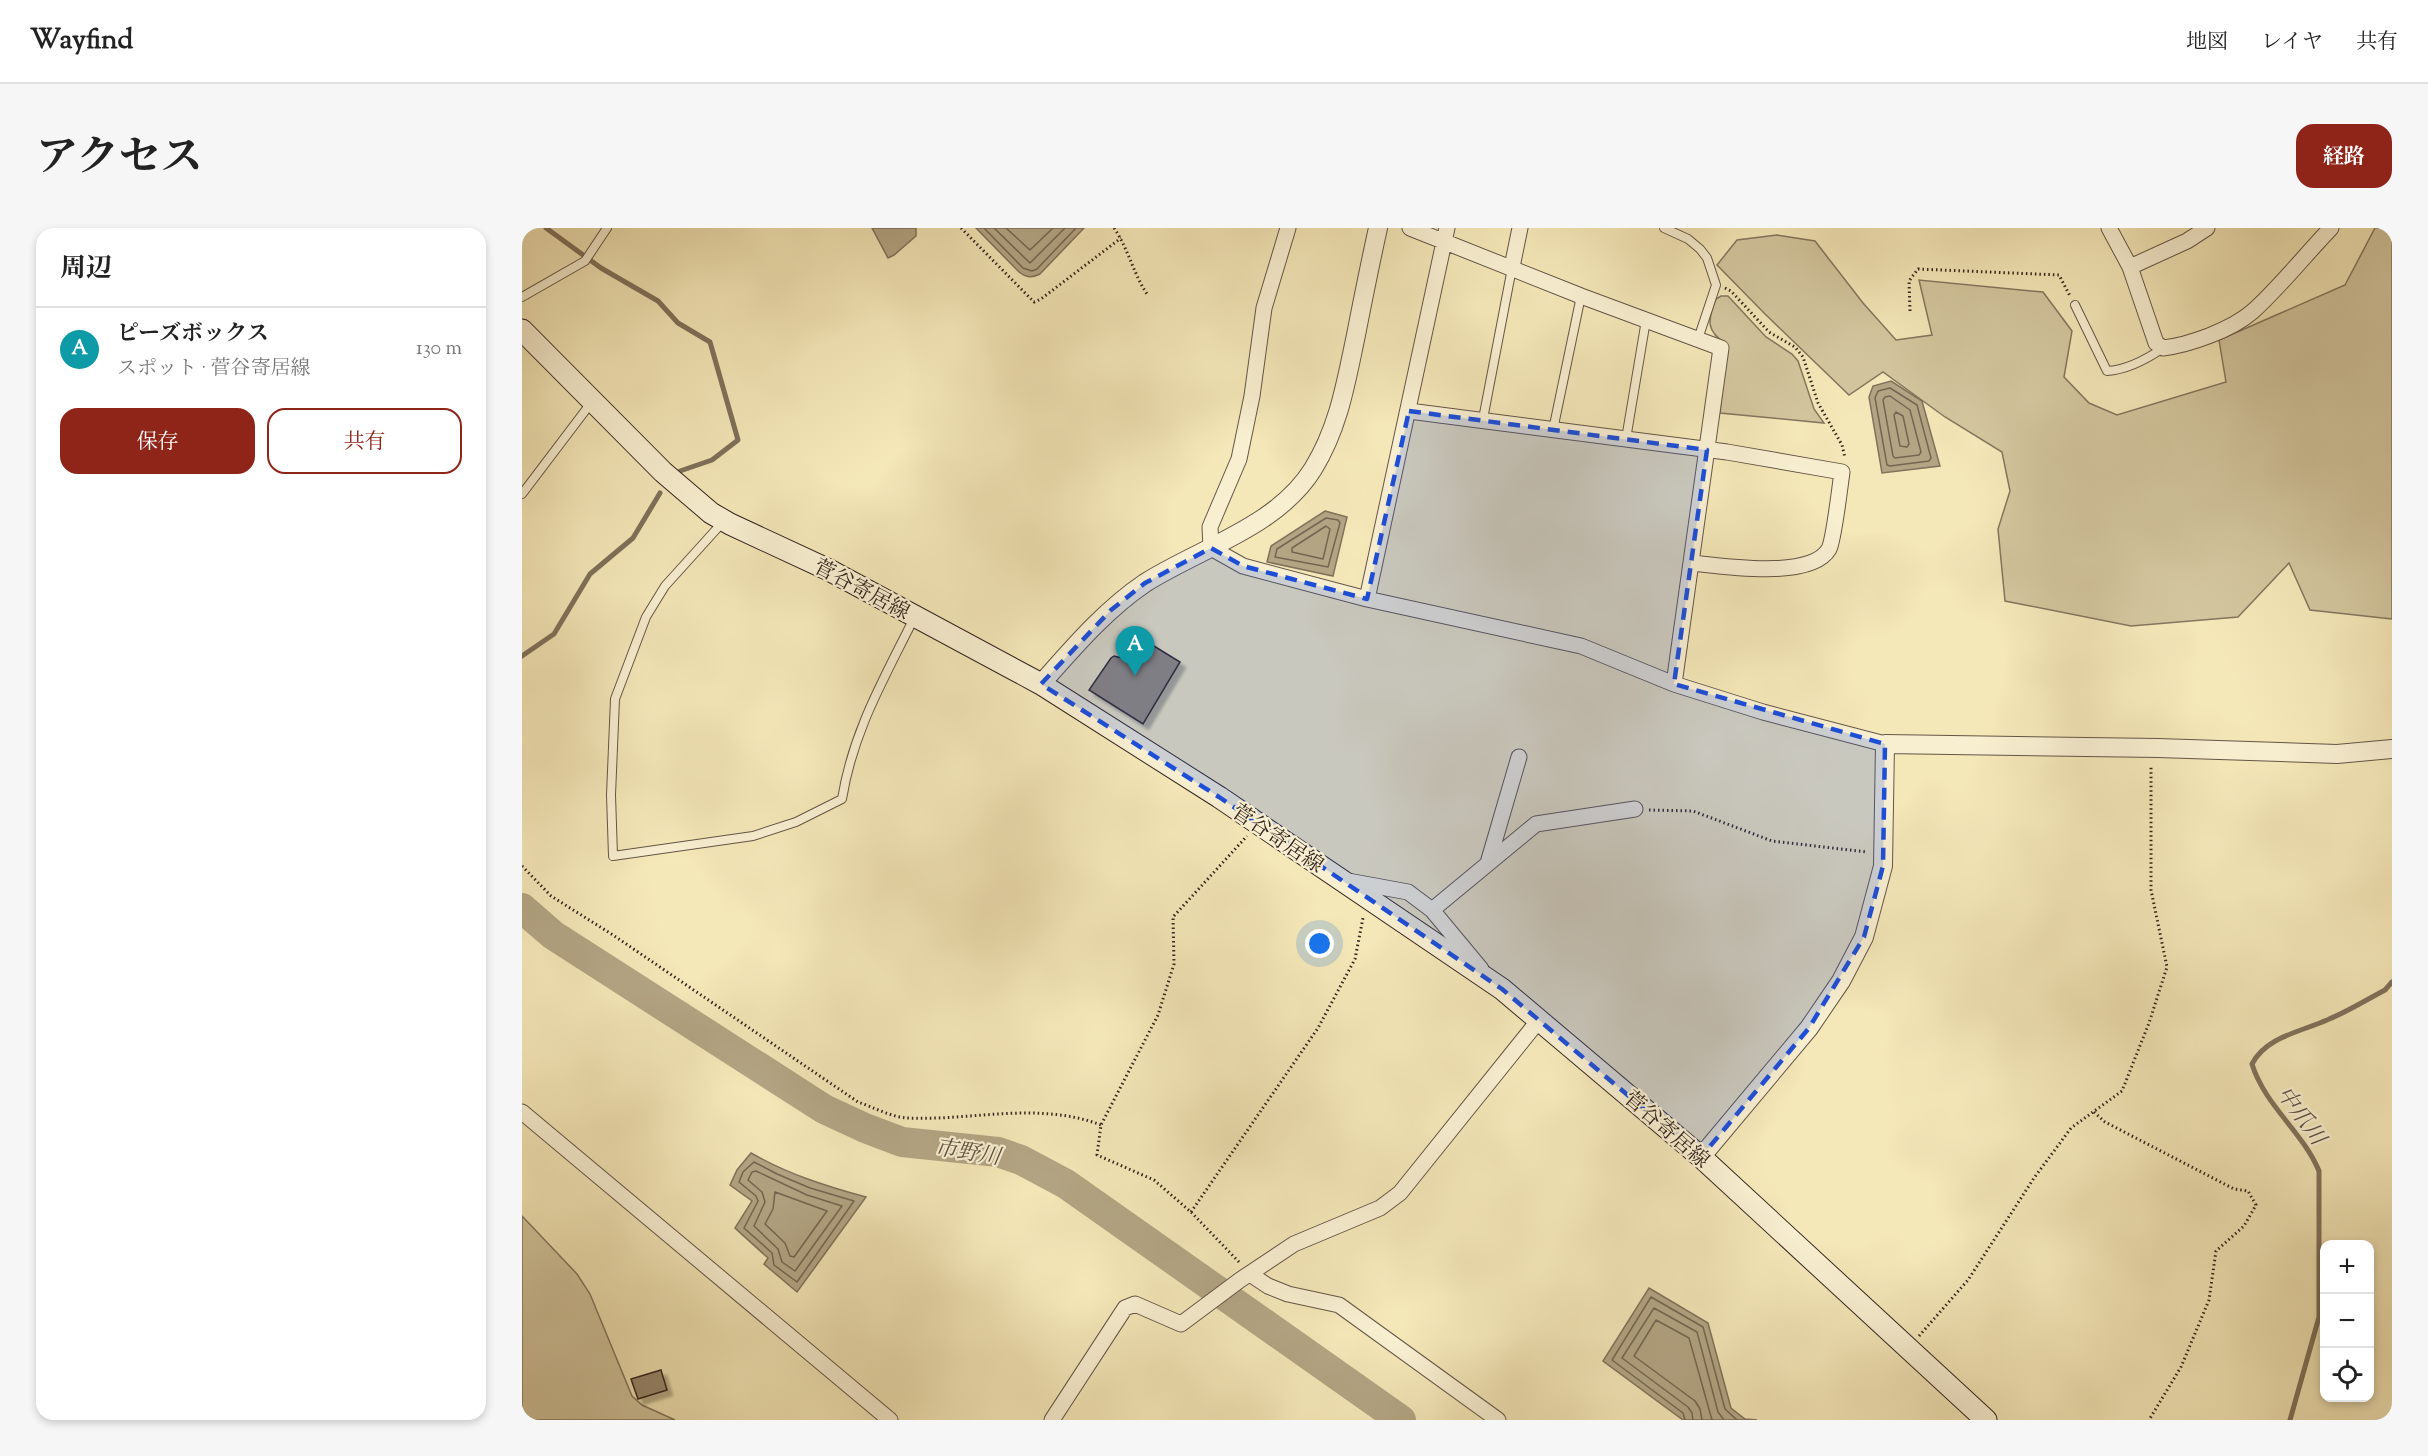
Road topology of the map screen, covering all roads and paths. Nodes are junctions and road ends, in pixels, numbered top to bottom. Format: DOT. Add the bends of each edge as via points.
graph roads {
  1 [pos="607,228"];
  2 [pos="961,228"];
  3 [pos="1114,228"];
  4 [pos="1288,228"];
  5 [pos="1378,228"];
  6 [pos="1410,228"];
  7 [pos="1520,228"];
  8 [pos="1664,228"];
  9 [pos="2109,228"];
  10 [pos="2207,228"];
  11 [pos="2331,228"];
  12 [pos="1445,234"];
  13 [pos="1121,238"];
  14 [pos="1512,267"];
  15 [pos="2130,267"];
  16 [pos="1716,285"];
  17 [pos="1147,294"];
  18 [pos="1581,296"];
  19 [pos="522,297"];
  20 [pos="2074,305"];
  21 [pos="1910,311"];
  22 [pos="1646,320"];
  23 [pos="522,330"];
  24 [pos="1698,339"];
  25 [pos="2163,348"];
  26 [pos="594,400"];
  27 [pos="1409,411"];
  28 [pos="1483,419"];
  29 [pos="1553,430"];
  30 [pos="1626,439"];
  31 [pos="1707,450"];
  32 [pos="1842,472"];
  33 [pos="522,494"];
  34 [pos="724,520"];
  35 [pos="1211,548"];
  36 [pos="1692,563"];
  37 [pos="1367,599"];
  38 [pos="915,616"];
  39 [pos="1041,684"];
  40 [pos="1674,684"];
  41 [pos="1884,744"];
  42 [pos="2151,748"];
  43 [pos="2392,749"];
  44 [pos="1519,757"];
  45 [pos="1635,809"];
  46 [pos="1258,824"];
  47 [pos="1883,854"];
  48 [pos="1488,863"];
  49 [pos="522,866"];
  50 [pos="1340,880"];
  51 [pos="1368,898"];
  52 [pos="1432,910"];
  53 [pos="1492,983"];
  54 [pos="1539,1020"];
  55 [pos="522,1112"];
  56 [pos="2094,1112"];
  57 [pos="1101,1125"];
  58 [pos="1701,1157"];
  59 [pos="1191,1212"];
  60 [pos="1245,1277"];
  61 [pos="1908,1348"];
  62 [pos="890,1420"];
  63 [pos="1052,1420"];
  64 [pos="1498,1420"];
  65 [pos="1986,1420"];
  66 [pos="2149,1420"];
  1 -- 19 [label="lane" via="585,261"];
  2 -- 13 [label="path" via="1034,302"];
  3 -- 13 [label="path"];
  4 -- 35 [label="street" via="1264,308 1239,459 1210,527"];
  5 -- 35 [label="street" via="1341,408 1313,469 1274,509"];
  6 -- 12 [label="street"];
  7 -- 14 [label="street"];
  8 -- 16 [label="lane" via="1700,249"];
  9 -- 15 [label="street"];
  10 -- 15 [label="street"];
  11 -- 25 [label="street" via="2251,312 2229,326"];
  12 -- 14 [label="street"];
  12 -- 27 [label="street"];
  13 -- 17 [label="path"];
  14 -- 18 [label="street"];
  14 -- 28 [label="lane"];
  15 -- 25 [label="street" via="2156,343"];
  16 -- 24 [label="lane"];
  16 -- 32 [label="path" via="1731,291 1769,332 1795,347 1803,357 1818,403 1842,445"];
  18 -- 22 [label="street"];
  18 -- 29 [label="lane"];
  20 -- 21 [label="path" via="2059,274 1918,269 1909,281"];
  20 -- 25 [label="lane" via="2107,371 2117,371"];
  22 -- 24 [label="street"];
  22 -- 30 [label="lane"];
  23 -- 26 [label="main road, 菅谷寄居線"];
  24 -- 31 [label="street" via="1721,348"];
  26 -- 33 [label="lane"];
  26 -- 34 [label="main road, 菅谷寄居線" via="663,472"];
  27 -- 28 [label="street"];
  27 -- 37 [label="street"];
  28 -- 29 [label="street"];
  29 -- 30 [label="street"];
  30 -- 31 [label="street"];
  31 -- 32 [label="street"];
  31 -- 36 [label="street"];
  32 -- 36 [label="street" via="1829,548 1820,558 1806,564 1760,569"];
  34 -- 38 [label="main road, 菅谷寄居線"];
  34 -- 38 [label="lane" via="666,586 646,617 615,699 613,856 753,836 796,822 842,799 847,765 861,727"];
  35 -- 37 [label="street" via="1243,566"];
  35 -- 39 [label="street" via="1145,583 1111,610"];
  36 -- 40 [label="street"];
  37 -- 40 [label="street" via="1581,646"];
  38 -- 39 [label="main road, 菅谷寄居線"];
  39 -- 46 [label="main road, 菅谷寄居線"];
  40 -- 41 [label="street"];
  41 -- 42 [label="street"];
  41 -- 47 [label="street"];
  42 -- 43 [label="street" via="2337,754"];
  42 -- 56 [label="path" via="2151,890 2167,968 2122,1091"];
  44 -- 48 [label="street"];
  45 -- 47 [label="path" via="1693,811 1772,841"];
  45 -- 48 [label="street" via="1536,824"];
  46 -- 50 [label="main road, 菅谷寄居線"];
  46 -- 57 [label="path" via="1173,917 1174,964 1158,1015"];
  47 -- 58 [label="street" via="1864,937 1841,981 1802,1036"];
  48 -- 52 [label="street"];
  49 -- 57 [label="path" via="550,896 614,935 858,1102 904,1118 1029,1112 1078,1116"];
  50 -- 51 [label="main road, 菅谷寄居線"];
  50 -- 52 [label="street" via="1408,892"];
  51 -- 53 [label="main road, 菅谷寄居線"];
  51 -- 59 [label="path" via="1354,959 1318,1028"];
  52 -- 53 [label="street"];
  53 -- 54 [label="main road, 菅谷寄居線"];
  54 -- 58 [label="main road, 菅谷寄居線"];
  54 -- 60 [label="street" via="1400,1192 1380,1208 1294,1244"];
  55 -- 62 [label="street"];
  56 -- 61 [label="path" via="2071,1128 1968,1280"];
  56 -- 66 [label="path" via="2105,1122 2234,1189 2248,1191 2256,1205 2244,1226 2216,1251 2209,1300 2181,1367"];
  57 -- 59 [label="path" via="1096,1155 1154,1180"];
  58 -- 61 [label="main road, 菅谷寄居線"];
  59 -- 60 [label="path"];
  60 -- 63 [label="street" via="1181,1324 1135,1304 1125,1308"];
  60 -- 64 [label="street" via="1288,1294 1339,1305"];
  61 -- 65 [label="main road, 菅谷寄居線"];
}
